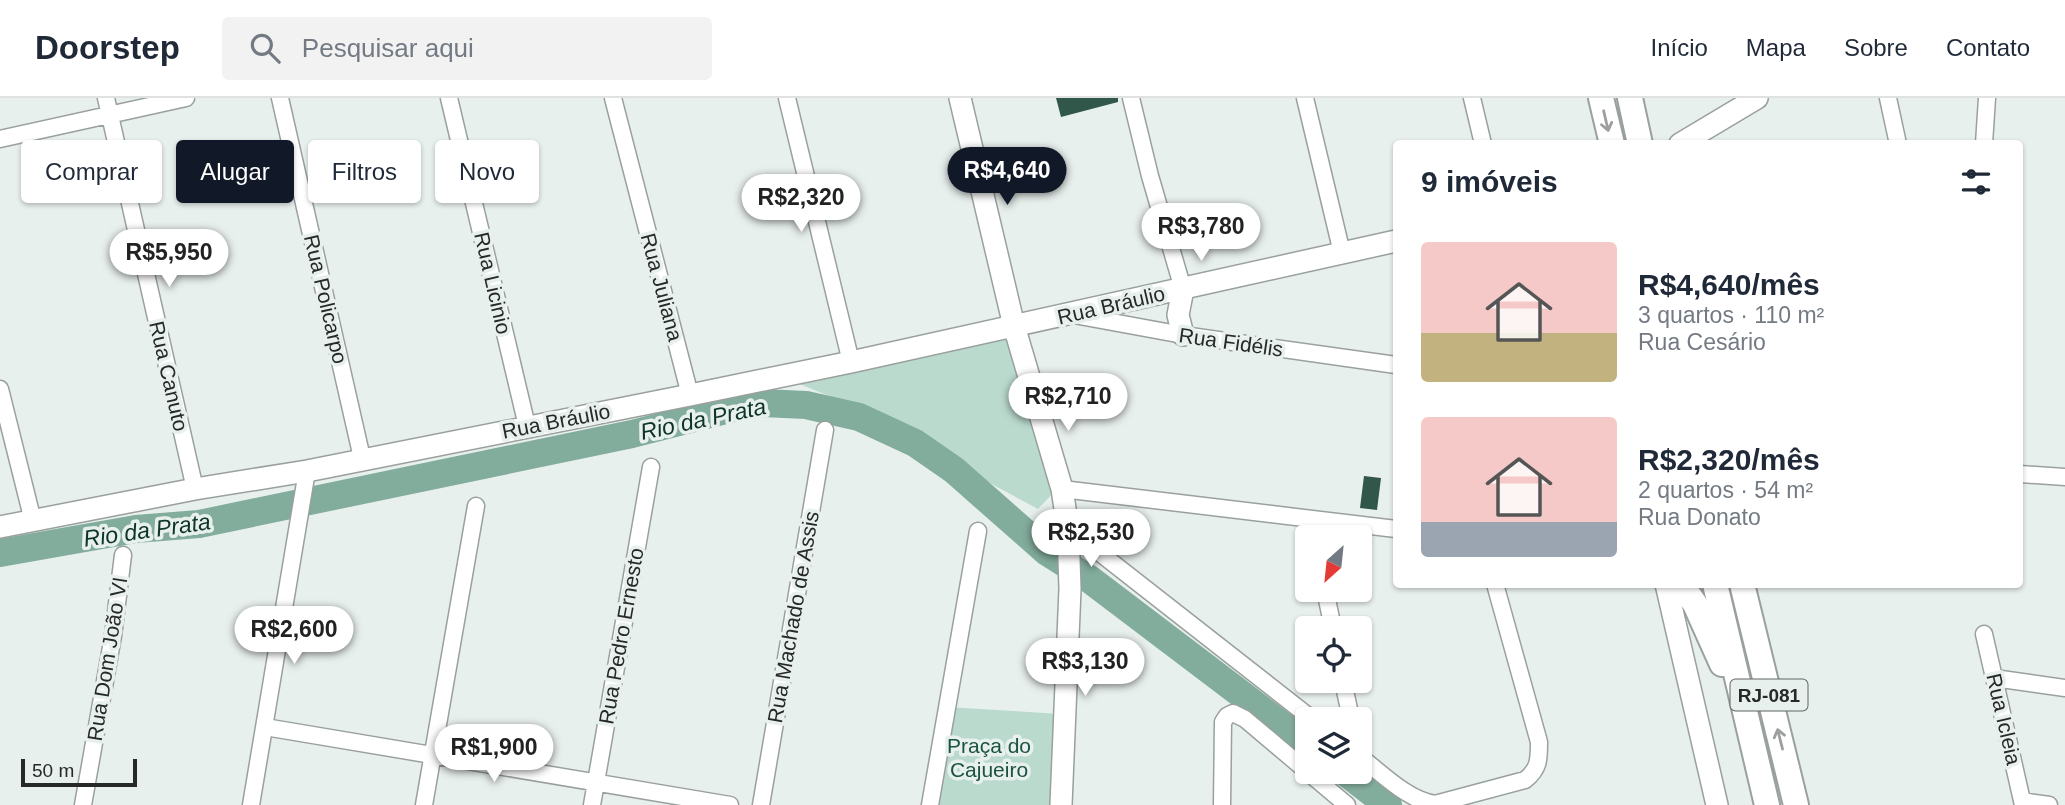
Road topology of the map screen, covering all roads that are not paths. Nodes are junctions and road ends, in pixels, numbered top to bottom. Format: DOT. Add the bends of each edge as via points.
graph roads {
  1 [pos="106,98"];
  2 [pos="186,98"];
  3 [pos="280,98"];
  4 [pos="449,98"];
  5 [pos="613,98"];
  6 [pos="787,98"];
  7 [pos="960,98"];
  8 [pos="1131,98"];
  9 [pos="1305,98"];
  10 [pos="1472,98"];
  11 [pos="1601,98"];
  12 [pos="1630,98"];
  13 [pos="1757,98"];
  14 [pos="1888,98"];
  15 [pos="1987,98"];
  16 [pos="110,116"];
  17 [pos="0,139"];
  18 [pos="1482,140"];
  19 [pos="1611,140"];
  20 [pos="1640,140"];
  21 [pos="1687,140"];
  22 [pos="1897,140"];
  23 [pos="1984,140"];
  24 [pos="1393,242"];
  25 [pos="1342,253"];
  26 [pos="1183,289"];
  27 [pos="1067,314"];
  28 [pos="1014,326"];
  29 [pos="1183,335"];
  30 [pos="851,362"];
  31 [pos="1393,365"];
  32 [pos="0,389"];
  33 [pos="690,395"];
  34 [pos="527,426"];
  35 [pos="825,430"];
  36 [pos="362,458"];
  37 [pos="651,467"];
  38 [pos="2023,474"];
  39 [pos="2065,477"];
  40 [pos="305,481"];
  41 [pos="195,489"];
  42 [pos="1062,489"];
  43 [pos="476,506"];
  44 [pos="1311,519"];
  45 [pos="33,521"];
  46 [pos="1312,525"];
  47 [pos="0,527"];
  48 [pos="1393,529"];
  49 [pos="978,531"];
  50 [pos="1069,539"];
  51 [pos="123,555"];
  52 [pos="1497,588"];
  53 [pos="1667,588"];
  54 [pos="1684,588"];
  55 [pos="1716,588"];
  56 [pos="1743,588"];
  57 [pos="1984,634"];
  58 [pos="1994,678"];
  59 [pos="2065,688"];
  60 [pos="1296,707"];
  61 [pos="1746,716"];
  62 [pos="265,727"];
  63 [pos="433,754"];
  64 [pos="1372,766"];
  65 [pos="595,784"];
  66 [pos="2023,803"];
  67 [pos="83,805"];
  68 [pos="251,805"];
  69 [pos="424,805"];
  70 [pos="592,805"];
  71 [pos="730,805"];
  72 [pos="761,805"];
  73 [pos="930,805"];
  74 [pos="1061,805"];
  75 [pos="1222,805"];
  76 [pos="1347,805"];
  77 [pos="1717,805"];
  78 [pos="1767,805"];
  79 [pos="1796,805"];
  80 [pos="2049,805"];
  1 -- 16 [label="street, Rua Canuto"];
  2 -- 16 [label="street"];
  3 -- 36 [label="street, Rua Policarpo"];
  4 -- 34 [label="street, Rua Licinio"];
  5 -- 33 [label="street, Rua Juliana"];
  6 -- 30 [label="street"];
  7 -- 28 [label="street"];
  8 -- 26 [label="street"];
  9 -- 25 [label="street"];
  10 -- 18 [label="street"];
  11 -- 19 [label="main road, one-way"];
  12 -- 20 [label="main road"];
  13 -- 21 [label="street"];
  14 -- 22 [label="street"];
  15 -- 23 [label="street"];
  16 -- 17 [label="street"];
  16 -- 41 [label="street, Rua Canuto"];
  24 -- 25 [label="street, Rua Bráulio"];
  25 -- 26 [label="street, Rua Bráulio"];
  26 -- 27 [label="street, Rua Bráulio"];
  26 -- 29 [label="street" via="1178,315"];
  27 -- 28 [label="street, Rua Bráulio"];
  27 -- 29 [label="street, Rua Fidélis"];
  28 -- 30 [label="street, Rua Bráulio"];
  28 -- 42 [label="street"];
  29 -- 31 [label="street, Rua Fidélis"];
  30 -- 33 [label="street, Rua Bráulio"];
  32 -- 45 [label="street"];
  33 -- 34 [label="street, Rua Bráulio"];
  34 -- 36 [label="street, Rua Bráulio"];
  35 -- 72 [label="street, Rua Machado de Assis"];
  36 -- 40 [label="street, Rua Bráulio"];
  37 -- 65 [label="street, Rua Pedro Ernesto"];
  38 -- 39 [label="street"];
  40 -- 41 [label="street, Rua Bráulio"];
  40 -- 62 [label="street"];
  41 -- 45 [label="street, Rua Bráulio"];
  42 -- 44 [label="street"];
  42 -- 50 [label="street"];
  43 -- 63 [label="street"];
  44 -- 46 [label="street"];
  44 -- 48 [label="street"];
  45 -- 47 [label="street, Rua Bráulio"];
  49 -- 73 [label="street"];
  50 -- 60 [label="street"];
  50 -- 74 [label="street"];
  51 -- 67 [label="street, Rua Dom João VI"];
  52 -- 64 [label="street" via="1539,742 1535,772 1525,780 1428,803"];
  53 -- 77 [label="street"];
  54 -- 61 [label="main road"];
  55 -- 61 [label="main road, RJ-081"];
  79 -- 56 [label="main road, RJ-081, one-way"];
  57 -- 58 [label="street, Rua Icleia"];
  58 -- 59 [label="street"];
  58 -- 66 [label="street, Rua Icleia"];
  61 -- 78 [label="main road, RJ-081"];
  62 -- 63 [label="street"];
  62 -- 68 [label="street"];
  63 -- 65 [label="street"];
  63 -- 69 [label="street"];
  65 -- 70 [label="street, Rua Pedro Ernesto"];
  65 -- 71 [label="street"];
  66 -- 80 [label="street"];
  75 -- 76 [label="street" via="1223,722 1233,713"];
}
